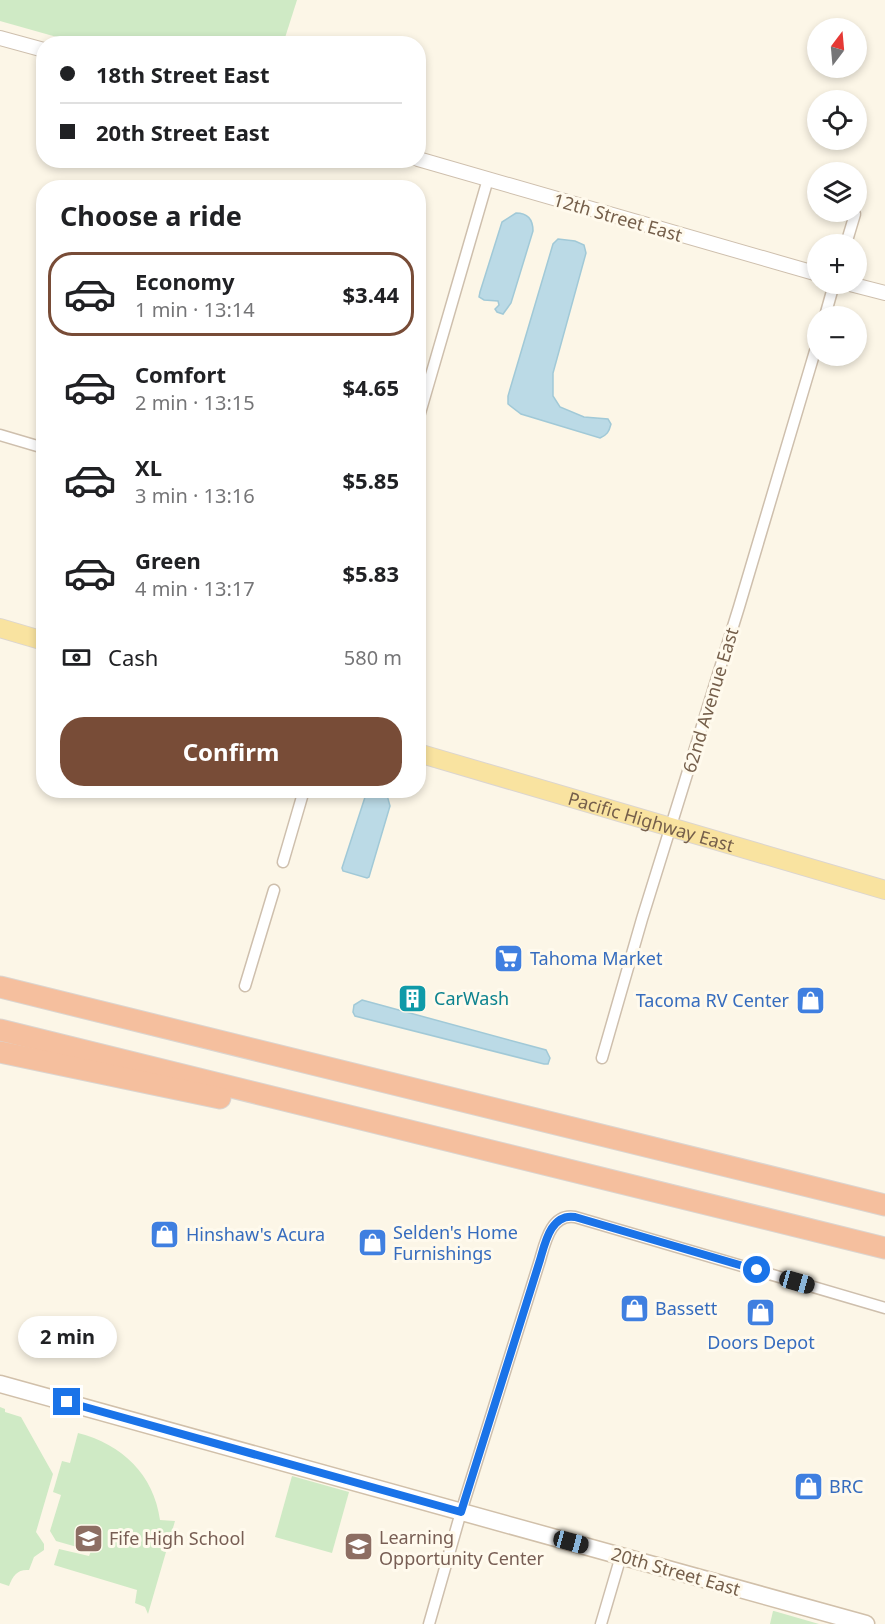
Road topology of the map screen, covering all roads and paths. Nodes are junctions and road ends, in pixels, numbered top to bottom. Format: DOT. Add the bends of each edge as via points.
graph roads {
  1 [pos="0,38"];
  2 [pos="36,48"];
  3 [pos="426,161"];
  4 [pos="488,179"];
  5 [pos="807,271"];
  6 [pos="867,288"];
  7 [pos="885,293"];
  8 [pos="811,366"];
  9 [pos="426,392"];
  10 [pos="0,435"];
  11 [pos="36,446"];
  12 [pos="0,628"];
  13 [pos="36,639"];
  14 [pos="426,755"];
  15 [pos="302,798"];
  16 [pos="670,828"];
  17 [pos="283,862"];
  18 [pos="274,890"];
  19 [pos="885,890"];
  20 [pos="0,974"];
  21 [pos="245,986"];
  22 [pos="0,987"];
  23 [pos="0,1030"];
  24 [pos="205,1039"];
  25 [pos="0,1052"];
  26 [pos="602,1058"];
  27 [pos="318,1109"];
  28 [pos="885,1205"];
  29 [pos="885,1248"];
  30 [pos="885,1308"];
  31 [pos="0,1384"];
  32 [pos="461,1512"];
  33 [pos="621,1556"];
  34 [pos="429,1624"];
  35 [pos="601,1624"];
  36 [pos="866,1624"];
  1 -- 2 [label="street"];
  3 -- 4 [label="street, 12th Street East"];
  4 -- 5 [label="street, 12th Street East"];
  4 -- 9 [label="street"];
  6 -- 7 [label="street"];
  8 -- 16 [label="street, 62nd Avenue East"];
  10 -- 11 [label="street"];
  12 -- 13 [label="main road"];
  14 -- 16 [label="main road, Pacific Highway East"];
  15 -- 17 [label="street"];
  16 -- 19 [label="main road, Pacific Highway East"];
  16 -- 26 [label="street, 62nd Avenue East"];
  18 -- 21 [label="street"];
  20 -- 24 [label="highway"];
  22 -- 24 [label="highway"];
  23 -- 27 [label="highway"];
  24 -- 28 [label="highway"];
  25 -- 27 [label="highway" via="233,1101"];
  27 -- 29 [label="highway"];
  30 -- 32 [label="street" via="575,1217 561,1218 545,1243"];
  31 -- 32 [label="main road, 20th Street East"];
  32 -- 33 [label="main road, 20th Street East"];
  32 -- 34 [label="street"];
  33 -- 35 [label="street"];
  33 -- 36 [label="main road, 20th Street East"];
}
